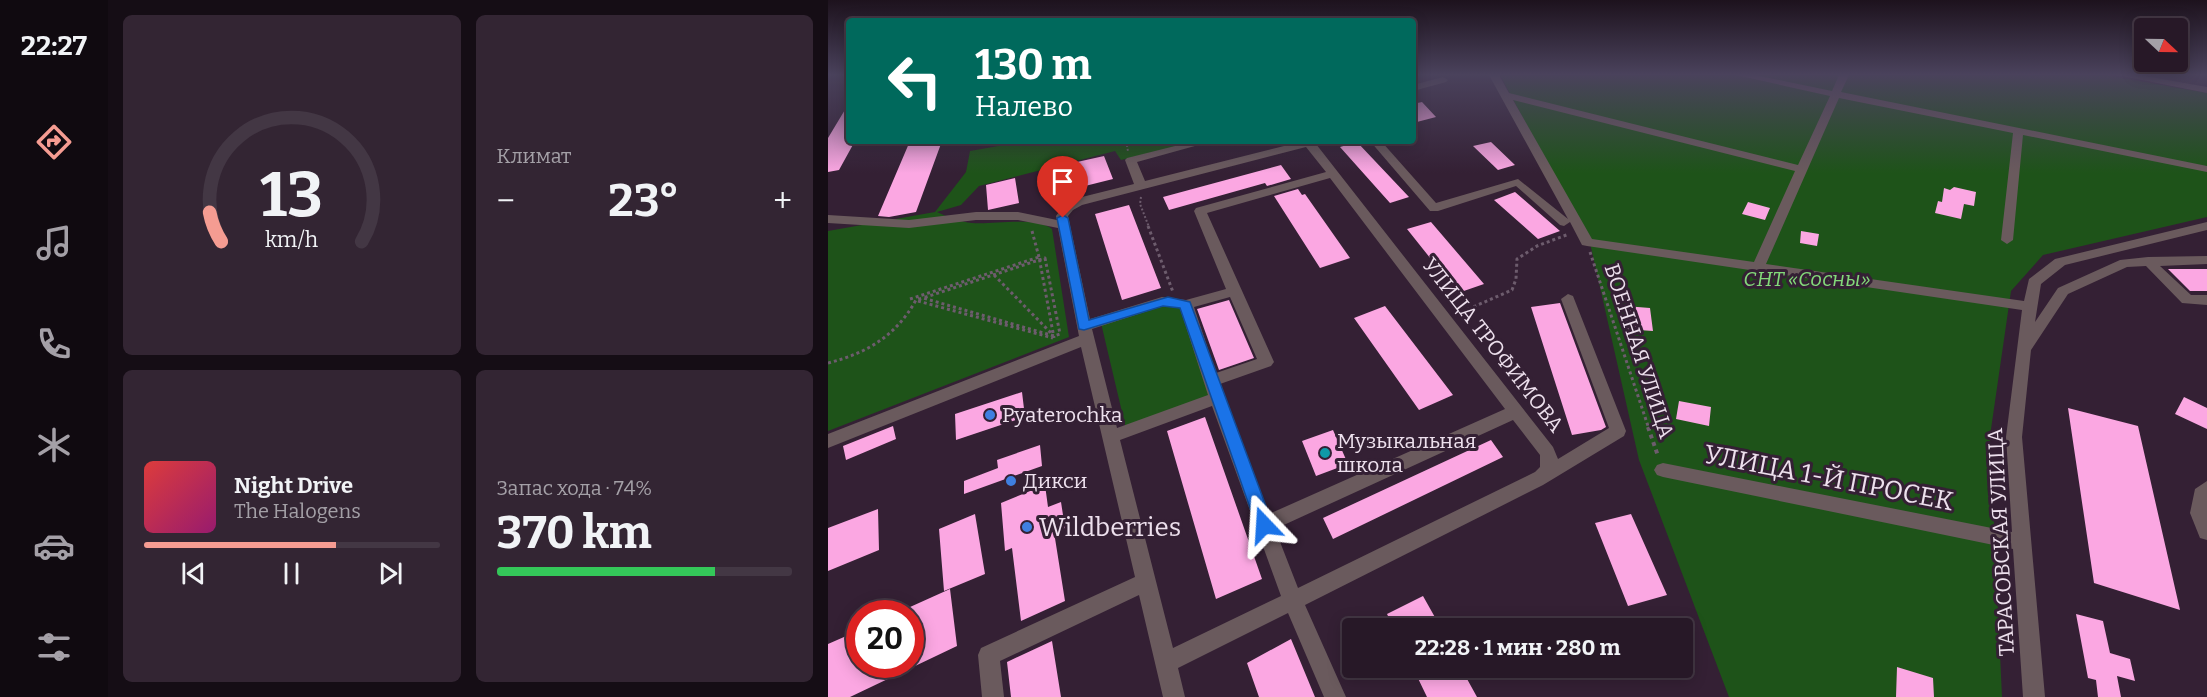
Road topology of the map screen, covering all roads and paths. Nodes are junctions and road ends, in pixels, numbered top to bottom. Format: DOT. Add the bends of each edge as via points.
graph roads {
  1 [pos="1511,108"];
  2 [pos="1554,108"];
  3 [pos="1828,108"];
  4 [pos="1898,108"];
  5 [pos="2018,131"];
  6 [pos="1196,144"];
  7 [pos="1303,144"];
  8 [pos="1312,144"];
  9 [pos="1378,144"];
  10 [pos="1801,169"];
  11 [pos="2207,169"];
  12 [pos="1333,174"];
  13 [pos="1142,186"];
  14 [pos="828,219"];
  15 [pos="1564,222"];
  16 [pos="1064,225"];
  17 [pos="2207,226"];
  18 [pos="2007,240"];
  19 [pos="1587,242"];
  20 [pos="2207,260"];
  21 [pos="2148,261"];
  22 [pos="1759,266"];
  23 [pos="992,274"];
  24 [pos="1234,291"];
  25 [pos="923,298"];
  26 [pos="1568,299"];
  27 [pos="916,300"];
  28 [pos="2207,300"];
  29 [pos="1181,304"];
  30 [pos="2029,306"];
  31 [pos="1444,320"];
  32 [pos="1085,332"];
  33 [pos="1052,342"];
  34 [pos="2023,351"];
  35 [pos="828,363"];
  36 [pos="1211,381"];
  37 [pos="1217,398"];
  38 [pos="1515,412"];
  39 [pos="1110,437"];
  40 [pos="828,441"];
  41 [pos="1663,470"];
  42 [pos="1545,475"];
  43 [pos="2207,488"];
  44 [pos="1264,525"];
  45 [pos="2207,532"];
  46 [pos="2020,542"];
  47 [pos="1146,582"];
  48 [pos="1292,599"];
  49 [pos="1166,663"];
  50 [pos="993,697"];
  51 [pos="1174,697"];
  52 [pos="1335,697"];
  53 [pos="2034,697"];
  1 -- 19 [label="street"];
  2 -- 10 [label="street"];
  3 -- 10 [label="street"];
  4 -- 5 [label="street"];
  5 -- 11 [label="street"];
  5 -- 18 [label="street"];
  6 -- 13 [label="street" via="1131,160"];
  7 -- 13 [label="street"];
  8 -- 12 [label="street, УЛИЦА ТРОФИМОВА"];
  9 -- 15 [label="street" via="1434,208 1518,182"];
  10 -- 22 [label="street"];
  12 -- 24 [label="street" via="1200,211"];
  12 -- 31 [label="street, УЛИЦА ТРОФИМОВА"];
  13 -- 16 [label="street" via="1078,202 1064,212"];
  13 -- 29 [label="path" via="1140,204"];
  14 -- 16 [label="street" via="909,224 976,216 1018,216"];
  15 -- 31 [label="path" via="1570,233 1517,259 1512,290"];
  16 -- 32 [label="street"];
  17 -- 30 [label="street, ТАРАСОВСКАЯ УЛИЦА" via="2060,262 2034,282"];
  19 -- 22 [label="street"];
  19 -- 41 [label="path, ВОЕННАЯ УЛИЦА"];
  20 -- 21 [label="street"];
  21 -- 28 [label="street" via="2187,300"];
  21 -- 34 [label="street" via="2125,263 2063,291"];
  22 -- 30 [label="street"];
  23 -- 25 [label="path"];
  23 -- 27 [label="path" via="910,299"];
  23 -- 33 [label="path"];
  23 -- 33 [label="path" via="1039,257"];
  24 -- 29 [label="street"];
  24 -- 36 [label="street" via="1266,362"];
  25 -- 27 [label="path"];
  25 -- 33 [label="path"];
  26 -- 42 [label="street" via="1618,430"];
  27 -- 33 [label="path"];
  27 -- 35 [label="path" via="893,334 872,347"];
  29 -- 32 [label="street" via="1162,302"];
  29 -- 36 [label="street"];
  30 -- 34 [label="street, ТАРАСОВСКАЯ УЛИЦА"];
  31 -- 38 [label="street, УЛИЦА ТРОФИМОВА"];
  32 -- 33 [label="street"];
  32 -- 39 [label="street"];
  33 -- 40 [label="street"];
  34 -- 46 [label="street, ТАРАСОВСКАЯ УЛИЦА" via="2014,437"];
  36 -- 37 [label="street"];
  37 -- 39 [label="street"];
  37 -- 44 [label="street"];
  38 -- 42 [label="street, УЛИЦА ТРОФИМОВА" via="1550,459"];
  38 -- 44 [label="street"];
  39 -- 47 [label="street"];
  41 -- 46 [label="street, УЛИЦА 1-Й ПРОСЕК"];
  42 -- 48 [label="street"];
  43 -- 45 [label="street" via="2201,494 2199,513"];
  44 -- 48 [label="street"];
  46 -- 53 [label="street, ТАРАСОВСКАЯ УЛИЦА"];
  47 -- 49 [label="street"];
  47 -- 50 [label="street" via="989,655"];
  48 -- 49 [label="street"];
  48 -- 52 [label="street"];
  49 -- 51 [label="street"];
}
